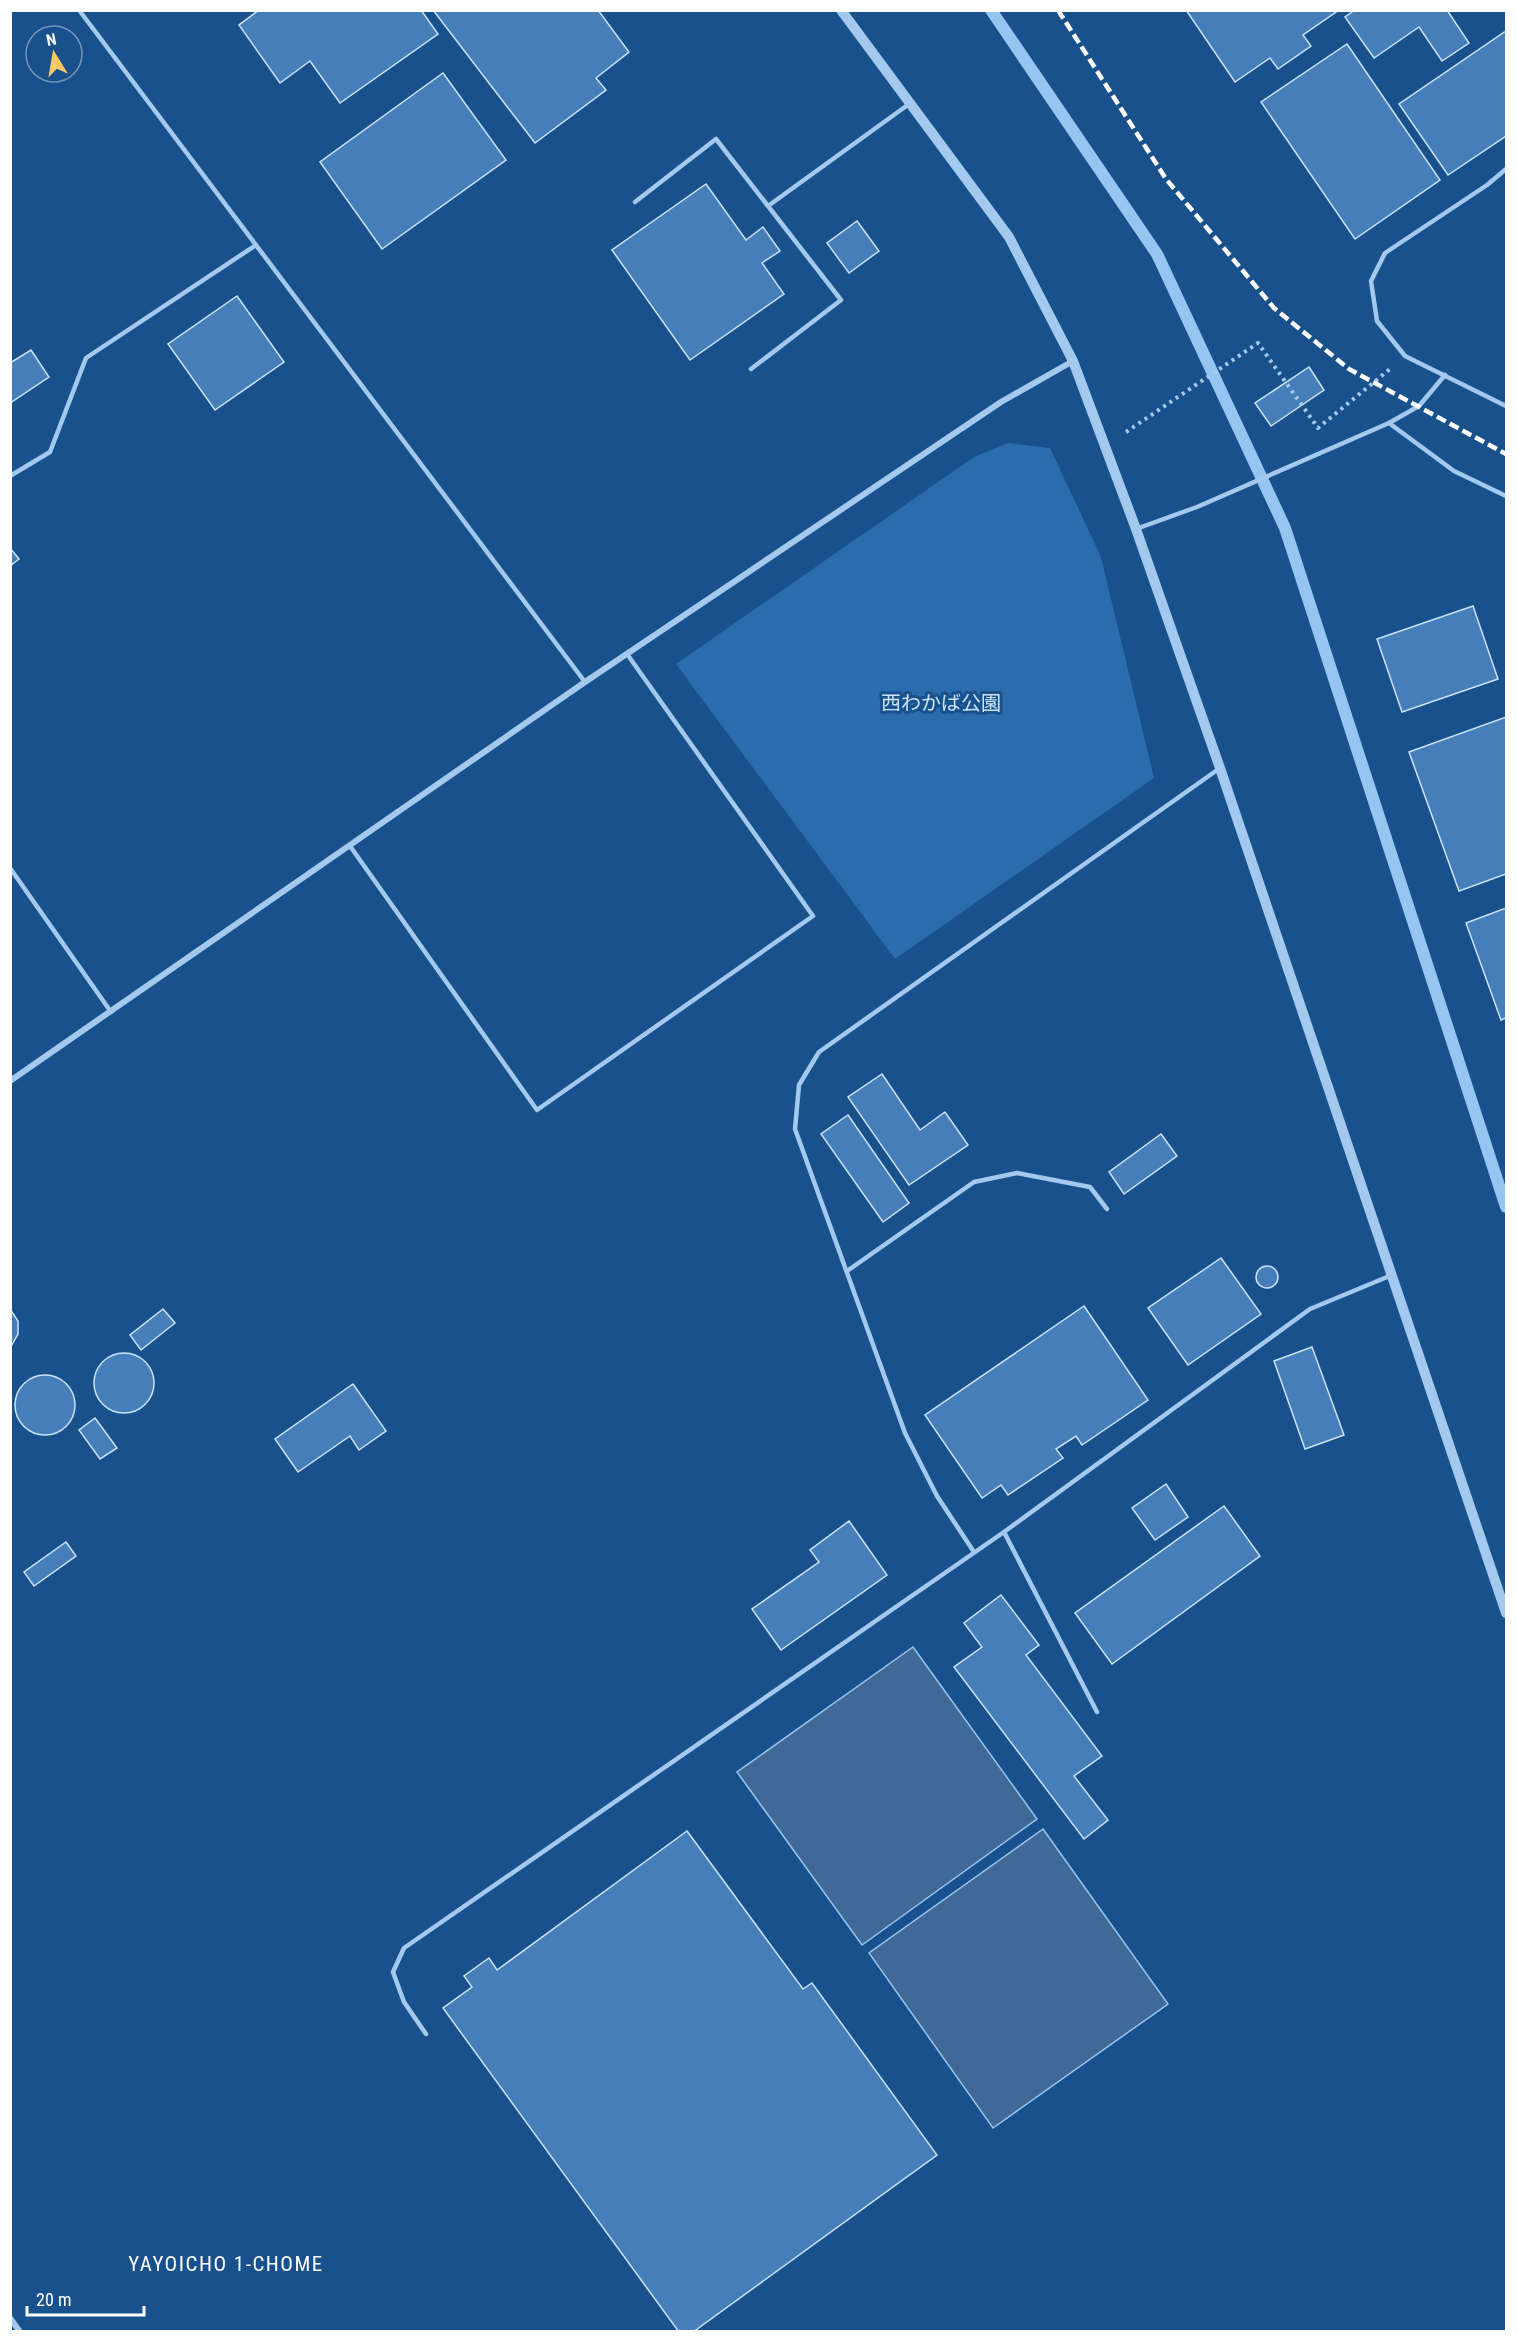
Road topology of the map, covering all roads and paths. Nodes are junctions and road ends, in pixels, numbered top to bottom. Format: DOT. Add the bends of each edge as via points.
graph roads {
  1 [pos="79,10"];
  2 [pos="841,10"];
  3 [pos="910,104"];
  4 [pos="1506,169"];
  5 [pos="635,202"];
  6 [pos="768,206"];
  7 [pos="256,245"];
  8 [pos="1405,356"];
  9 [pos="1073,361"];
  10 [pos="751,369"];
  11 [pos="1445,375"];
  12 [pos="1506,406"];
  13 [pos="1389,423"];
  14 [pos="1104,443"];
  15 [pos="10,476"];
  16 [pos="1506,496"];
  17 [pos="1136,529"];
  18 [pos="627,654"];
  19 [pos="585,682"];
  20 [pos="1220,768"];
  21 [pos="350,846"];
  22 [pos="10,868"];
  23 [pos="111,1012"];
  24 [pos="10,1081"];
  25 [pos="1107,1209"];
  26 [pos="847,1271"];
  27 [pos="1392,1275"];
  28 [pos="1004,1532"];
  29 [pos="974,1552"];
  30 [pos="1506,1613"];
  31 [pos="1097,1712"];
  32 [pos="426,2034"];
  33 [pos="10,2318"];
  34 [pos="20,2331"];
  1 -- 7 [label="lane"];
  2 -- 3 [label="street"];
  3 -- 6 [label="lane"];
  3 -- 9 [label="street" via="1009,237"];
  4 -- 8 [label="lane" via="1385,253 1371,281 1377,321"];
  5 -- 6 [label="lane" via="716,139"];
  6 -- 10 [label="lane" via="841,300"];
  7 -- 15 [label="lane" via="86,358 50,452"];
  7 -- 19 [label="lane"];
  8 -- 11 [label="lane"];
  8 -- 14 [label="path" via="1318,428 1258,343 1141,424"];
  9 -- 14 [label="street"];
  9 -- 18 [label="street" via="1001,402"];
  11 -- 12 [label="lane"];
  11 -- 13 [label="lane" via="1419,406"];
  13 -- 16 [label="lane" via="1454,471"];
  13 -- 17 [label="lane" via="1295,466"];
  14 -- 17 [label="street"];
  17 -- 20 [label="street"];
  18 -- 19 [label="street"];
  18 -- 21 [label="lane" via="813,916 537,1110"];
  19 -- 21 [label="street"];
  20 -- 26 [label="lane" via="819,1052 799,1085 795,1129"];
  20 -- 27 [label="street"];
  21 -- 23 [label="street"];
  22 -- 23 [label="lane"];
  23 -- 24 [label="street"];
  25 -- 26 [label="lane" via="1090,1187 1017,1173 974,1182"];
  26 -- 29 [label="lane" via="905,1433 937,1496"];
  27 -- 28 [label="lane" via="1310,1309"];
  27 -- 30 [label="street"];
  28 -- 29 [label="lane"];
  28 -- 31 [label="lane"];
  29 -- 32 [label="lane" via="404,1948 393,1972 404,2002"];
  33 -- 34 [label="street"];
}
